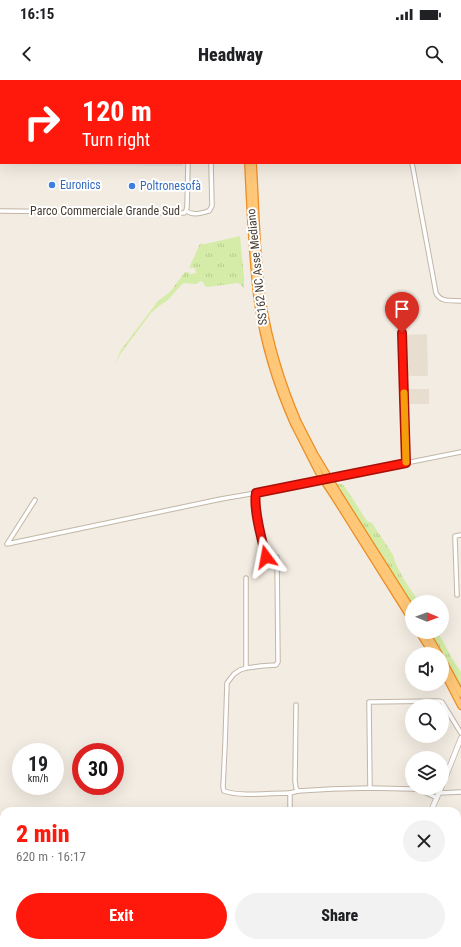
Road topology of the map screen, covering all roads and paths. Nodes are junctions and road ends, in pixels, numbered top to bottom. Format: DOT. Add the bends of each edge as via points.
graph roads {
  1 [pos="188,164"];
  2 [pos="211,164"];
  3 [pos="248,164"];
  4 [pos="253,164"];
  5 [pos="412,164"];
  6 [pos="251,178"];
  7 [pos="0,211"];
  8 [pos="186,211"];
  9 [pos="461,301"];
  10 [pos="402,333"];
  11 [pos="461,452"];
  12 [pos="406,463"];
  13 [pos="256,493"];
  14 [pos="336,495"];
  15 [pos="34,500"];
  16 [pos="461,535"];
  17 [pos="266,557"];
  18 [pos="277,557"];
  19 [pos="246,578"];
  20 [pos="457,595"];
  21 [pos="405,599"];
  22 [pos="405,608"];
  23 [pos="246,668"];
  24 [pos="449,672"];
  25 [pos="449,683"];
  26 [pos="461,694"];
  27 [pos="296,705"];
  28 [pos="461,706"];
  29 [pos="461,733"];
  30 [pos="461,738"];
  31 [pos="449,769"];
  32 [pos="370,788"];
  33 [pos="298,791"];
  34 [pos="461,792"];
  35 [pos="290,793"];
  36 [pos="438,796"];
  37 [pos="290,807"];
  38 [pos="433,807"];
  1 -- 8 [label="street, Parco Commerciale Grande Sud"];
  2 -- 8 [label="street" via="212,206 209,211 196,214"];
  3 -- 6 [label="highway, SS162 NC Asse Mediano"];
  4 -- 6 [label="highway, SS162 NC Asse Mediano"];
  5 -- 9 [label="street" via="436,293 441,299"];
  6 -- 14 [label="highway, SS162 NC Asse Mediano, bridge" via="254,235 273,360 296,423"];
  7 -- 8 [label="street, Parco Commerciale Grande Sud"];
  10 -- 12 [label="street"];
  11 -- 12 [label="street"];
  12 -- 13 [label="street"];
  13 -- 15 [label="street" via="7,544"];
  13 -- 17 [label="street"];
  14 -- 21 [label="highway, SS162 NC Asse Mediano"];
  14 -- 22 [label="highway, SS162 NC Asse Mediano"];
  16 -- 20 [label="street" via="455,536"];
  18 -- 23 [label="street" via="277,664"];
  19 -- 23 [label="street"];
  23 -- 35 [label="street" via="234,674 227,683 224,791 252,794"];
  24 -- 26 [label="highway"];
  25 -- 28 [label="highway"];
  27 -- 33 [label="street" via="295,781"];
  29 -- 32 [label="street" via="442,702 369,702"];
  30 -- 31 [label="street"];
  32 -- 33 [label="street"];
  32 -- 36 [label="street" via="413,789"];
  33 -- 35 [label="street"];
  34 -- 36 [label="street"];
  35 -- 37 [label="street"];
  36 -- 38 [label="street"];
}
